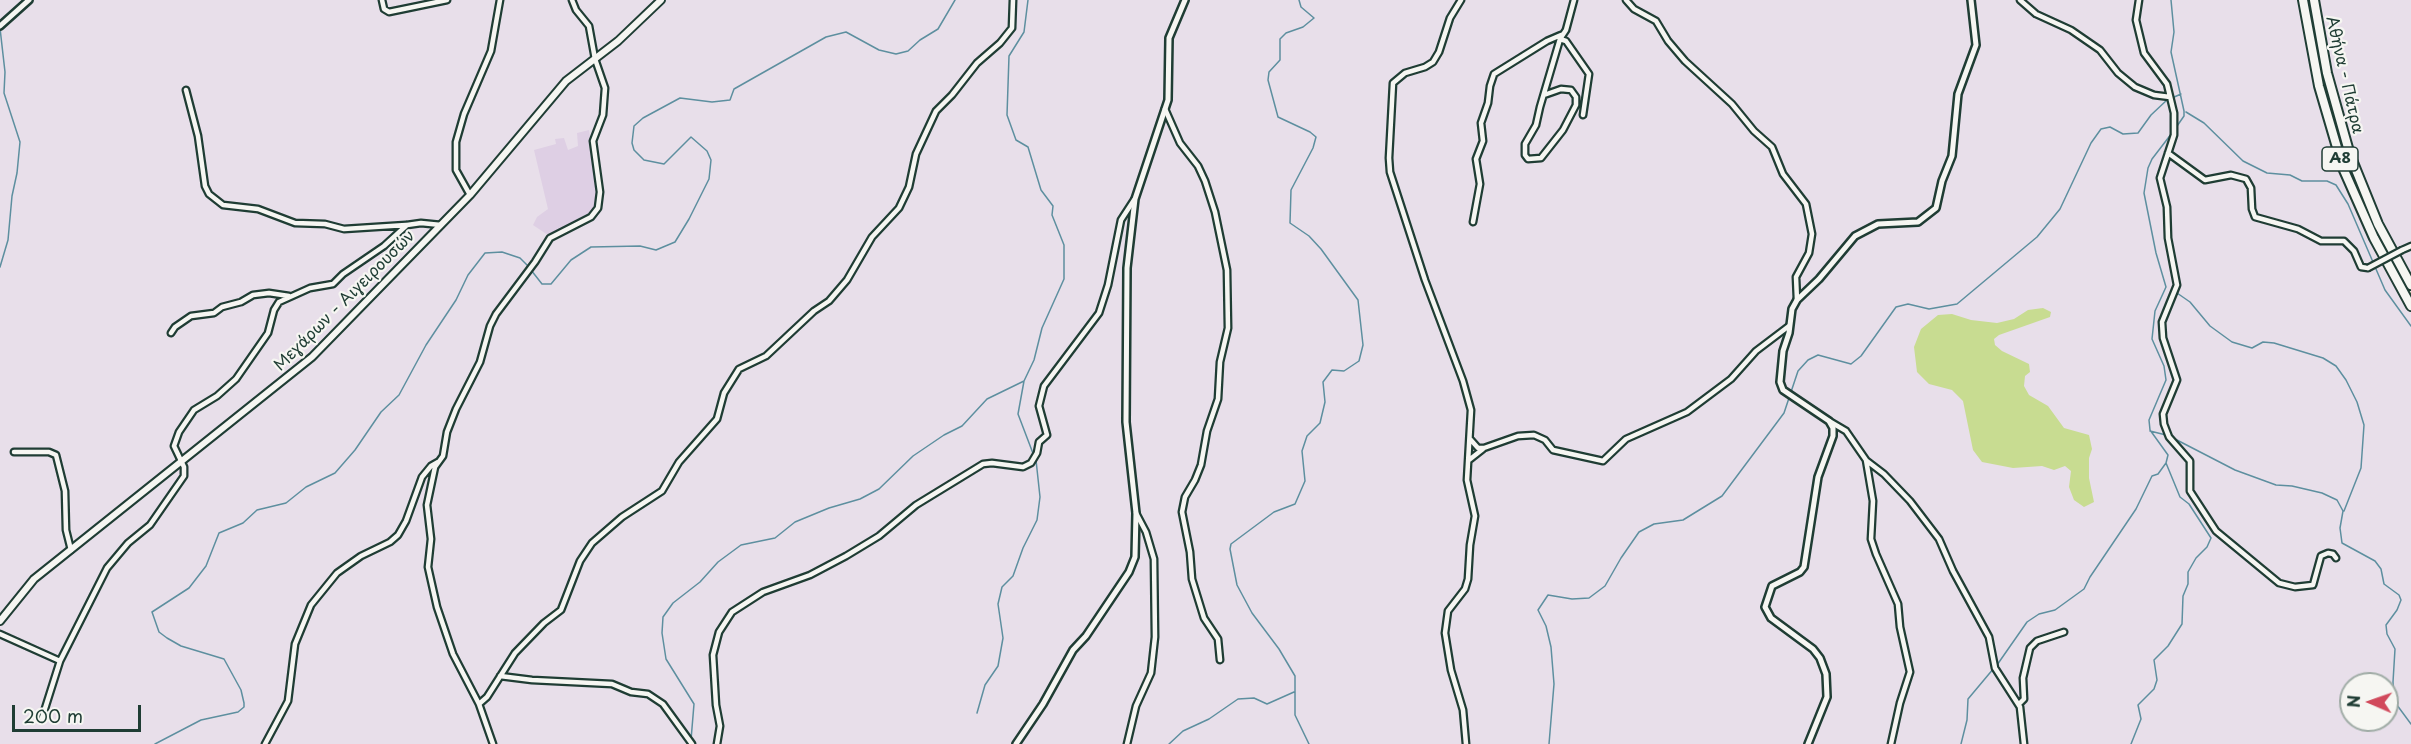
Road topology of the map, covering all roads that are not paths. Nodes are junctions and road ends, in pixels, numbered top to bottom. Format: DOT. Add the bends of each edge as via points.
graph roads {
  1 [pos="28,0"];
  2 [pos="382,0"];
  3 [pos="447,0"];
  4 [pos="500,0"];
  5 [pos="572,0"];
  6 [pos="661,0"];
  7 [pos="1013,0"];
  8 [pos="1185,0"];
  9 [pos="1461,0"];
  10 [pos="1574,0"];
  11 [pos="1626,0"];
  12 [pos="1971,0"];
  13 [pos="2020,0"];
  14 [pos="2139,0"];
  15 [pos="2303,0"];
  16 [pos="2314,0"];
  17 [pos="0,26"];
  18 [pos="1561,37"];
  19 [pos="595,58"];
  20 [pos="186,90"];
  21 [pos="1544,95"];
  22 [pos="2170,97"];
  23 [pos="1165,110"];
  24 [pos="1583,115"];
  25 [pos="2168,153"];
  26 [pos="470,195"];
  27 [pos="1135,199"];
  28 [pos="1473,222"];
  29 [pos="406,225"];
  30 [pos="441,225"];
  31 [pos="2411,246"];
  32 [pos="2411,285"];
  33 [pos="289,296"];
  34 [pos="1797,300"];
  35 [pos="2411,306"];
  36 [pos="1789,326"];
  37 [pos="171,333"];
  38 [pos="1829,420"];
  39 [pos="1470,439"];
  40 [pos="1484,448"];
  41 [pos="14,452"];
  42 [pos="1469,460"];
  43 [pos="1866,460"];
  44 [pos="182,462"];
  45 [pos="438,462"];
  46 [pos="1136,513"];
  47 [pos="70,550"];
  48 [pos="2336,558"];
  49 [pos="0,621"];
  50 [pos="2064,632"];
  51 [pos="0,634"];
  52 [pos="1220,660"];
  53 [pos="60,662"];
  54 [pos="500,676"];
  55 [pos="479,704"];
  56 [pos="2019,704"];
  57 [pos="42,718"];
  58 [pos="265,744"];
  59 [pos="493,744"];
  60 [pos="692,744"];
  61 [pos="717,744"];
  62 [pos="1016,744"];
  63 [pos="1126,744"];
  64 [pos="1466,744"];
  65 [pos="1809,744"];
  66 [pos="1890,744"];
  67 [pos="2024,744"];
  1 -- 17 [label="street"];
  2 -- 3 [label="street" via="389,12"];
  4 -- 26 [label="street" via="491,51 456,142 456,170"];
  5 -- 19 [label="street" via="589,26"];
  6 -- 19 [label="main road, Μεγάρων - Αιγειρουσών"];
  7 -- 54 [label="street" via="1012,28 936,111 916,154 909,187 899,208 872,237 847,280 766,356 739,369 724,393 717,419 679,462 662,491 592,543 580,561 561,610 524,643"];
  8 -- 23 [label="street" via="1169,38"];
  9 -- 39 [label="street" via="1433,62 1405,73 1393,83 1389,158 1390,172 1425,280 1466,390 1471,410"];
  10 -- 18 [label="street"];
  11 -- 34 [label="street" via="1656,21 1685,61 1772,147 1783,174 1806,204 1812,234 1809,253 1796,277"];
  12 -- 34 [label="street" via="1976,45 1958,94 1952,156 1936,208 1918,222 1878,224 1860,232"];
  13 -- 22 [label="street" via="2036,14 2071,30 2100,50 2135,87"];
  14 -- 22 [label="street" via="2136,20 2144,53 2167,84"];
  15 -- 35 [label="highway, Αθήνα - Πάτρα / Α8" via="2319,86 2347,178"];
  16 -- 32 [label="highway, Αθήνα - Πάτρα / Α8" via="2326,73 2350,155 2374,214"];
  18 -- 21 [label="street"];
  18 -- 24 [label="street" via="1589,74"];
  18 -- 28 [label="street" via="1547,41 1494,74 1481,123 1483,141 1476,159 1480,184"];
  19 -- 26 [label="main road, Μεγάρων - Αιγειρουσών" via="566,81"];
  19 -- 45 [label="street" via="606,94 593,141 600,192 598,208 591,217 550,238 500,306"];
  20 -- 29 [label="street" via="205,186 223,205 258,209 295,223 344,229"];
  21 -- 21 [label="street" via="1534,132 1525,144 1528,159 1541,158 1576,105 1571,90"];
  22 -- 25 [label="street" via="2174,130"];
  23 -- 27 [label="street"];
  23 -- 52 [label="street" via="1180,143 1206,181 1227,270 1228,328 1220,362 1218,399 1201,465 1182,512 1192,579 1204,618 1218,639"];
  25 -- 31 [label="street, bridge" via="2205,180 2231,175 2246,179 2255,217 2321,241 2344,242 2354,250 2361,267 2368,268"];
  25 -- 48 [label="street" via="2160,184 2167,207 2177,286 2161,326 2177,380 2163,419 2169,436 2190,460 2192,495 2218,533 2282,585 2313,585 2321,556 2328,553"];
  26 -- 30 [label="main road, Μεγάρων - Αιγειρουσών"];
  27 -- 46 [label="street" via="1125,284 1127,432"];
  27 -- 61 [label="street" via="1121,220 1099,313 1044,386 1039,406 1047,435 1039,442 1031,463 1023,467 983,464 916,505 879,536 846,556 810,575 763,592 732,612 719,632 713,655 720,726"];
  29 -- 30 [label="street"];
  29 -- 33 [label="street" via="333,284"];
  30 -- 44 [label="main road, Μεγάρων - Αιγειρουσών" via="312,357"];
  33 -- 37 [label="street" via="253,295 214,313 191,316"];
  33 -- 44 [label="street" via="276,307 268,333 236,379 194,410 179,432 174,446"];
  34 -- 36 [label="street"];
  36 -- 38 [label="street" via="1781,386 1785,393"];
  36 -- 40 [label="street" via="1756,351 1731,379 1687,412 1626,439 1604,461 1551,449 1547,441 1534,435 1518,436"];
  38 -- 43 [label="street" via="1846,431"];
  38 -- 65 [label="street" via="1833,436 1818,477 1804,567 1772,586 1765,607 1771,618 1814,649 1823,666 1827,697"];
  39 -- 40 [label="street" via="1478,448"];
  39 -- 42 [label="street"];
  40 -- 42 [label="street"];
  41 -- 47 [label="street" via="56,455 65,491"];
  42 -- 64 [label="street" via="1467,485 1475,516 1468,579 1450,608 1445,633 1463,710"];
  43 -- 56 [label="street" via="1910,501 1933,530 1989,637 1997,673"];
  43 -- 66 [label="street" via="1872,501 1871,539 1898,604 1909,665 1909,678"];
  44 -- 47 [label="main road, Μεγάρων - Αιγειρουσών"];
  44 -- 53 [label="street" via="183,476 150,525 107,568"];
  45 -- 55 [label="street" via="427,505 431,539 428,567 453,654"];
  45 -- 58 [label="street" via="422,477 398,535 338,573 311,605 292,660 288,701"];
  46 -- 62 [label="street" via="1136,550 1129,572 1073,651"];
  46 -- 63 [label="street" via="1146,532 1155,568 1154,652 1151,673 1136,706"];
  47 -- 49 [label="main road, Μεγάρων - Αιγειρουσών" via="30,583"];
  50 -- 56 [label="street" via="2037,641 2030,648 2024,699"];
  51 -- 53 [label="street"];
  53 -- 57 [label="street"];
  54 -- 55 [label="street"];
  54 -- 60 [label="street" via="612,684 648,694 663,704"];
  55 -- 59 [label="street"];
  56 -- 67 [label="street"];
}
